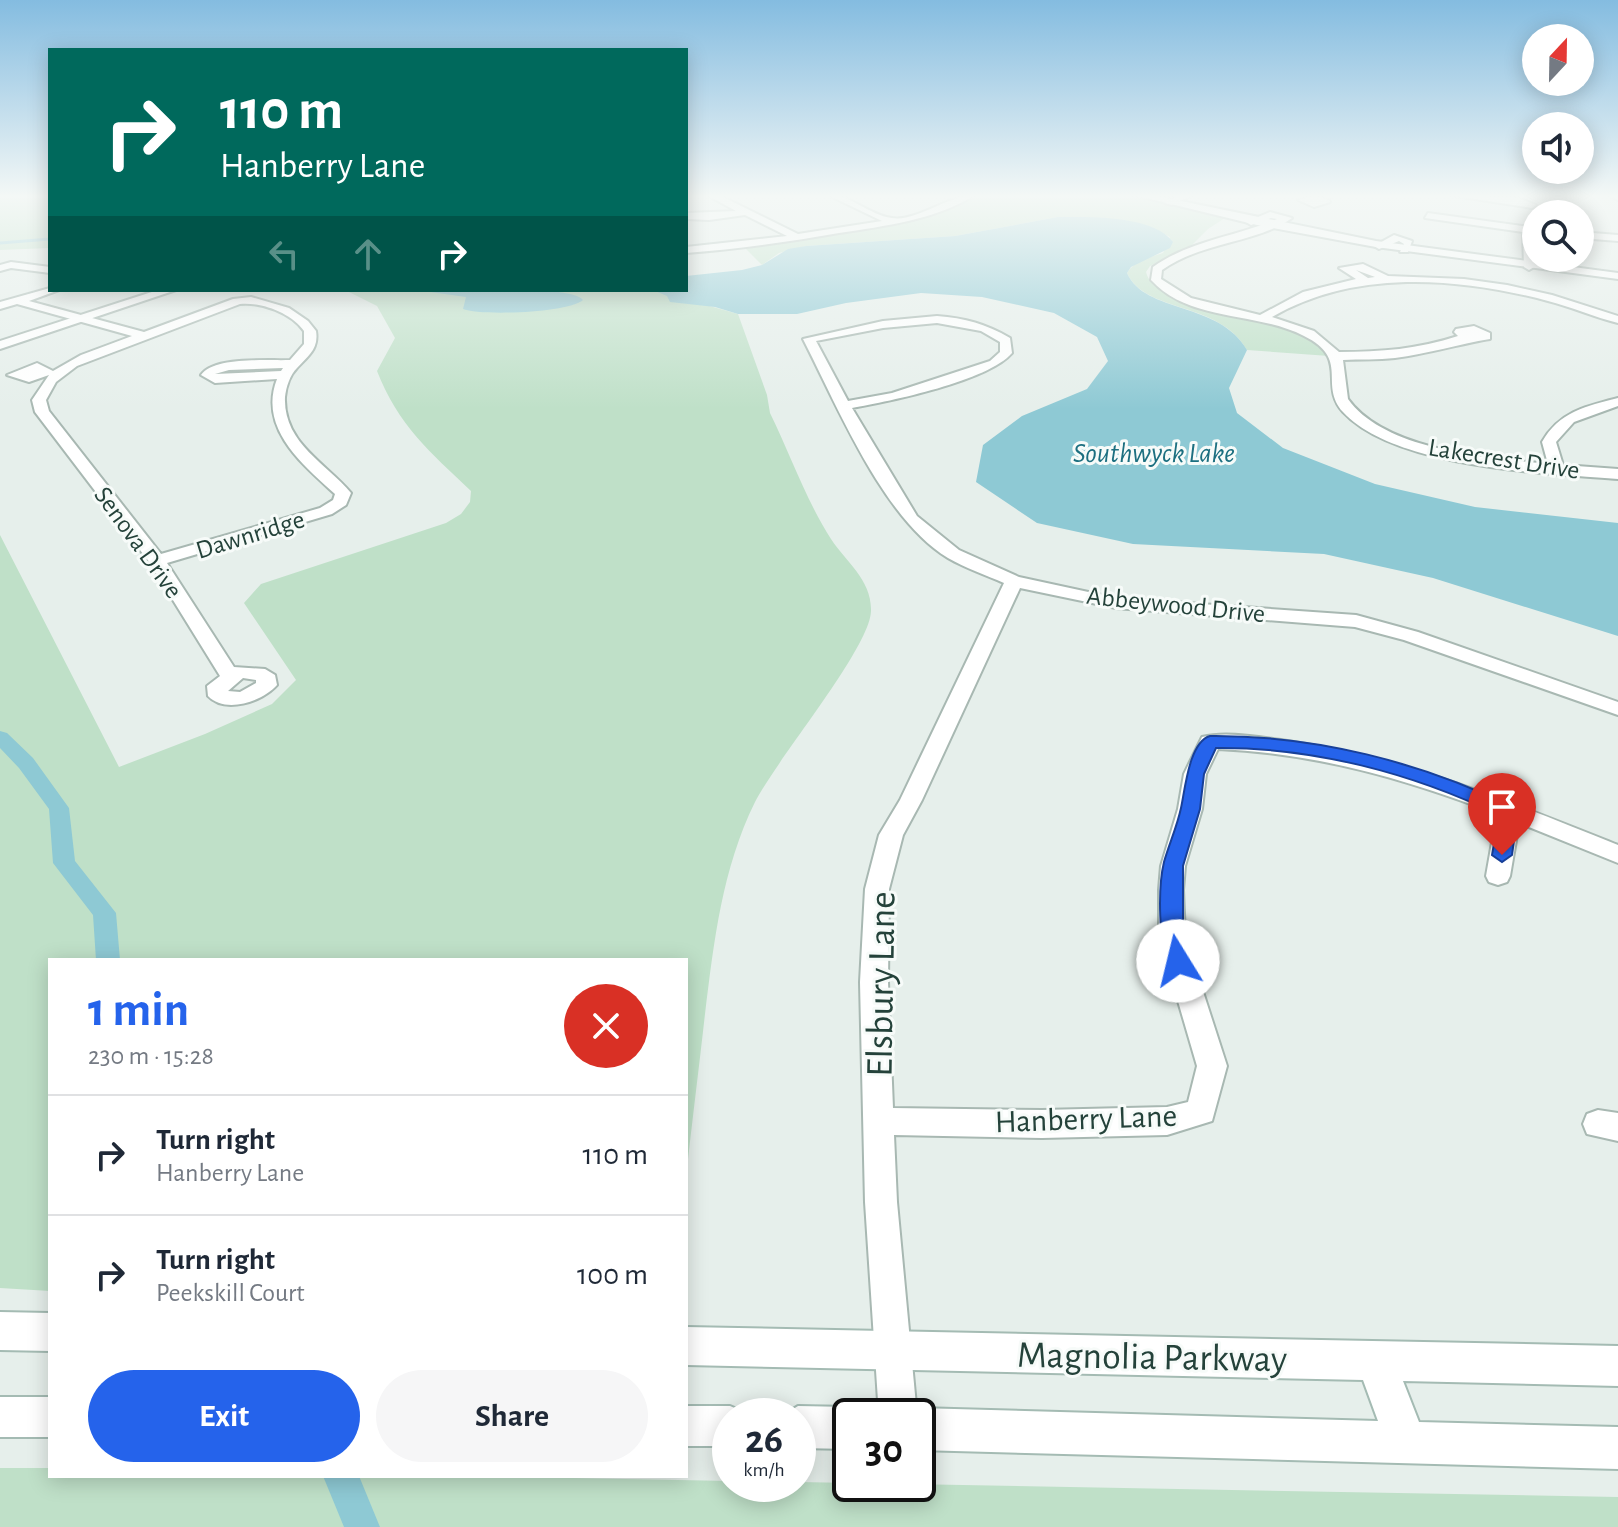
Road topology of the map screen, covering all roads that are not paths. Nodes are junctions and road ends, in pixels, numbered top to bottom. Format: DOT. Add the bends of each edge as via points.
graph roads {
  1 [pos="9,266"];
  2 [pos="1161,266"];
  3 [pos="48,270"];
  4 [pos="1578,272"];
  5 [pos="1618,276"];
  6 [pos="1388,280"];
  7 [pos="1366,281"];
  8 [pos="48,292"];
  9 [pos="143,292"];
  10 [pos="163,292"];
  11 [pos="17,301"];
  12 [pos="0,306"];
  13 [pos="1264,317"];
  14 [pos="1615,317"];
  15 [pos="69,320"];
  16 [pos="145,336"];
  17 [pos="0,337"];
  18 [pos="1467,337"];
  19 [pos="125,342"];
  20 [pos="0,345"];
  21 [pos="1338,356"];
  22 [pos="288,370"];
  23 [pos="60,372"];
  24 [pos="45,373"];
  25 [pos="1618,402"];
  26 [pos="844,406"];
  27 [pos="1557,469"];
  28 [pos="1618,474"];
  29 [pos="157,561"];
  30 [pos="1014,581"];
  31 [pos="230,676"];
  32 [pos="1618,709"];
  33 [pos="1509,812"];
  34 [pos="1618,854"];
  35 [pos="1498,876"];
  36 [pos="879,1121"];
  37 [pos="0,1331"];
  38 [pos="48,1332"];
  39 [pos="688,1346"];
  40 [pos="892,1350"];
  41 [pos="1375,1361"];
  42 [pos="1618,1366"];
  43 [pos="896,1398"];
  44 [pos="0,1417"];
  45 [pos="48,1417"];
  46 [pos="688,1426"];
  47 [pos="712,1426"];
  48 [pos="936,1430"];
  49 [pos="1407,1443"];
  50 [pos="1618,1448"];
  1 -- 3 [label="street"];
  2 -- 13 [label="street" via="1156,280 1185,298"];
  4 -- 5 [label="street"];
  6 -- 7 [label="street"];
  6 -- 7 [label="street" via="1363,267 1344,268"];
  6 -- 14 [label="street" via="1500,288"];
  7 -- 13 [label="street" via="1307,294"];
  8 -- 11 [label="street"];
  9 -- 15 [label="street"];
  10 -- 15 [label="street"];
  11 -- 12 [label="street"];
  11 -- 15 [label="street"];
  12 -- 15 [label="street"];
  13 -- 21 [label="street" via="1310,334"];
  15 -- 16 [label="street"];
  15 -- 17 [label="street"];
  15 -- 19 [label="street"];
  15 -- 20 [label="street"];
  16 -- 19 [label="street"];
  16 -- 22 [label="street" via="242,300 297,316 308,326 310,344"];
  18 -- 21 [label="street" via="1415,351"];
  19 -- 23 [label="street"];
  21 -- 27 [label="street, Lakecrest Drive" via="1341,401 1356,417 1389,436 1466,457"];
  22 -- 22 [label="street" via="215,379 207,375 229,366"];
  22 -- 29 [label="street, Dawnridge" via="279,403 284,432 343,493 340,502 326,511"];
  23 -- 24 [label="street"];
  23 -- 29 [label="street, Senova Drive" via="41,390 42,412"];
  25 -- 27 [label="street" via="1579,413 1557,426 1549,442"];
  26 -- 26 [label="street, Abbeywood Drive" via="809,339 934,320 969,324 1006,341 1006,353 986,367"];
  26 -- 30 [label="street, Abbeywood Drive" via="923,532 953,554"];
  27 -- 28 [label="street, Lakecrest Drive"];
  29 -- 31 [label="street, Senova Drive"];
  30 -- 32 [label="street, Abbeywood Drive" via="1116,603 1356,621"];
  30 -- 36 [label="street, Elsbury Lane" via="891,835 877,889"];
  33 -- 34 [label="street, Hanberry Lane"];
  33 -- 35 [label="street"];
  33 -- 36 [label="street, Hanberry Lane" via="1465,791 1356,758 1254,742 1210,742 1195,774 1171,890 1172,936 1212,1066 1201,1112 1167,1121"];
  36 -- 40 [label="street, Elsbury Lane"];
  37 -- 38 [label="street"];
  39 -- 40 [label="street, Magnolia Parkway"];
  40 -- 41 [label="street, Magnolia Parkway"];
  40 -- 43 [label="street, Elsbury Lane"];
  41 -- 42 [label="street, Magnolia Parkway"];
  41 -- 49 [label="street"];
  44 -- 45 [label="street"];
  46 -- 47 [label="street"];
  48 -- 49 [label="street"];
  49 -- 50 [label="street"];
}
